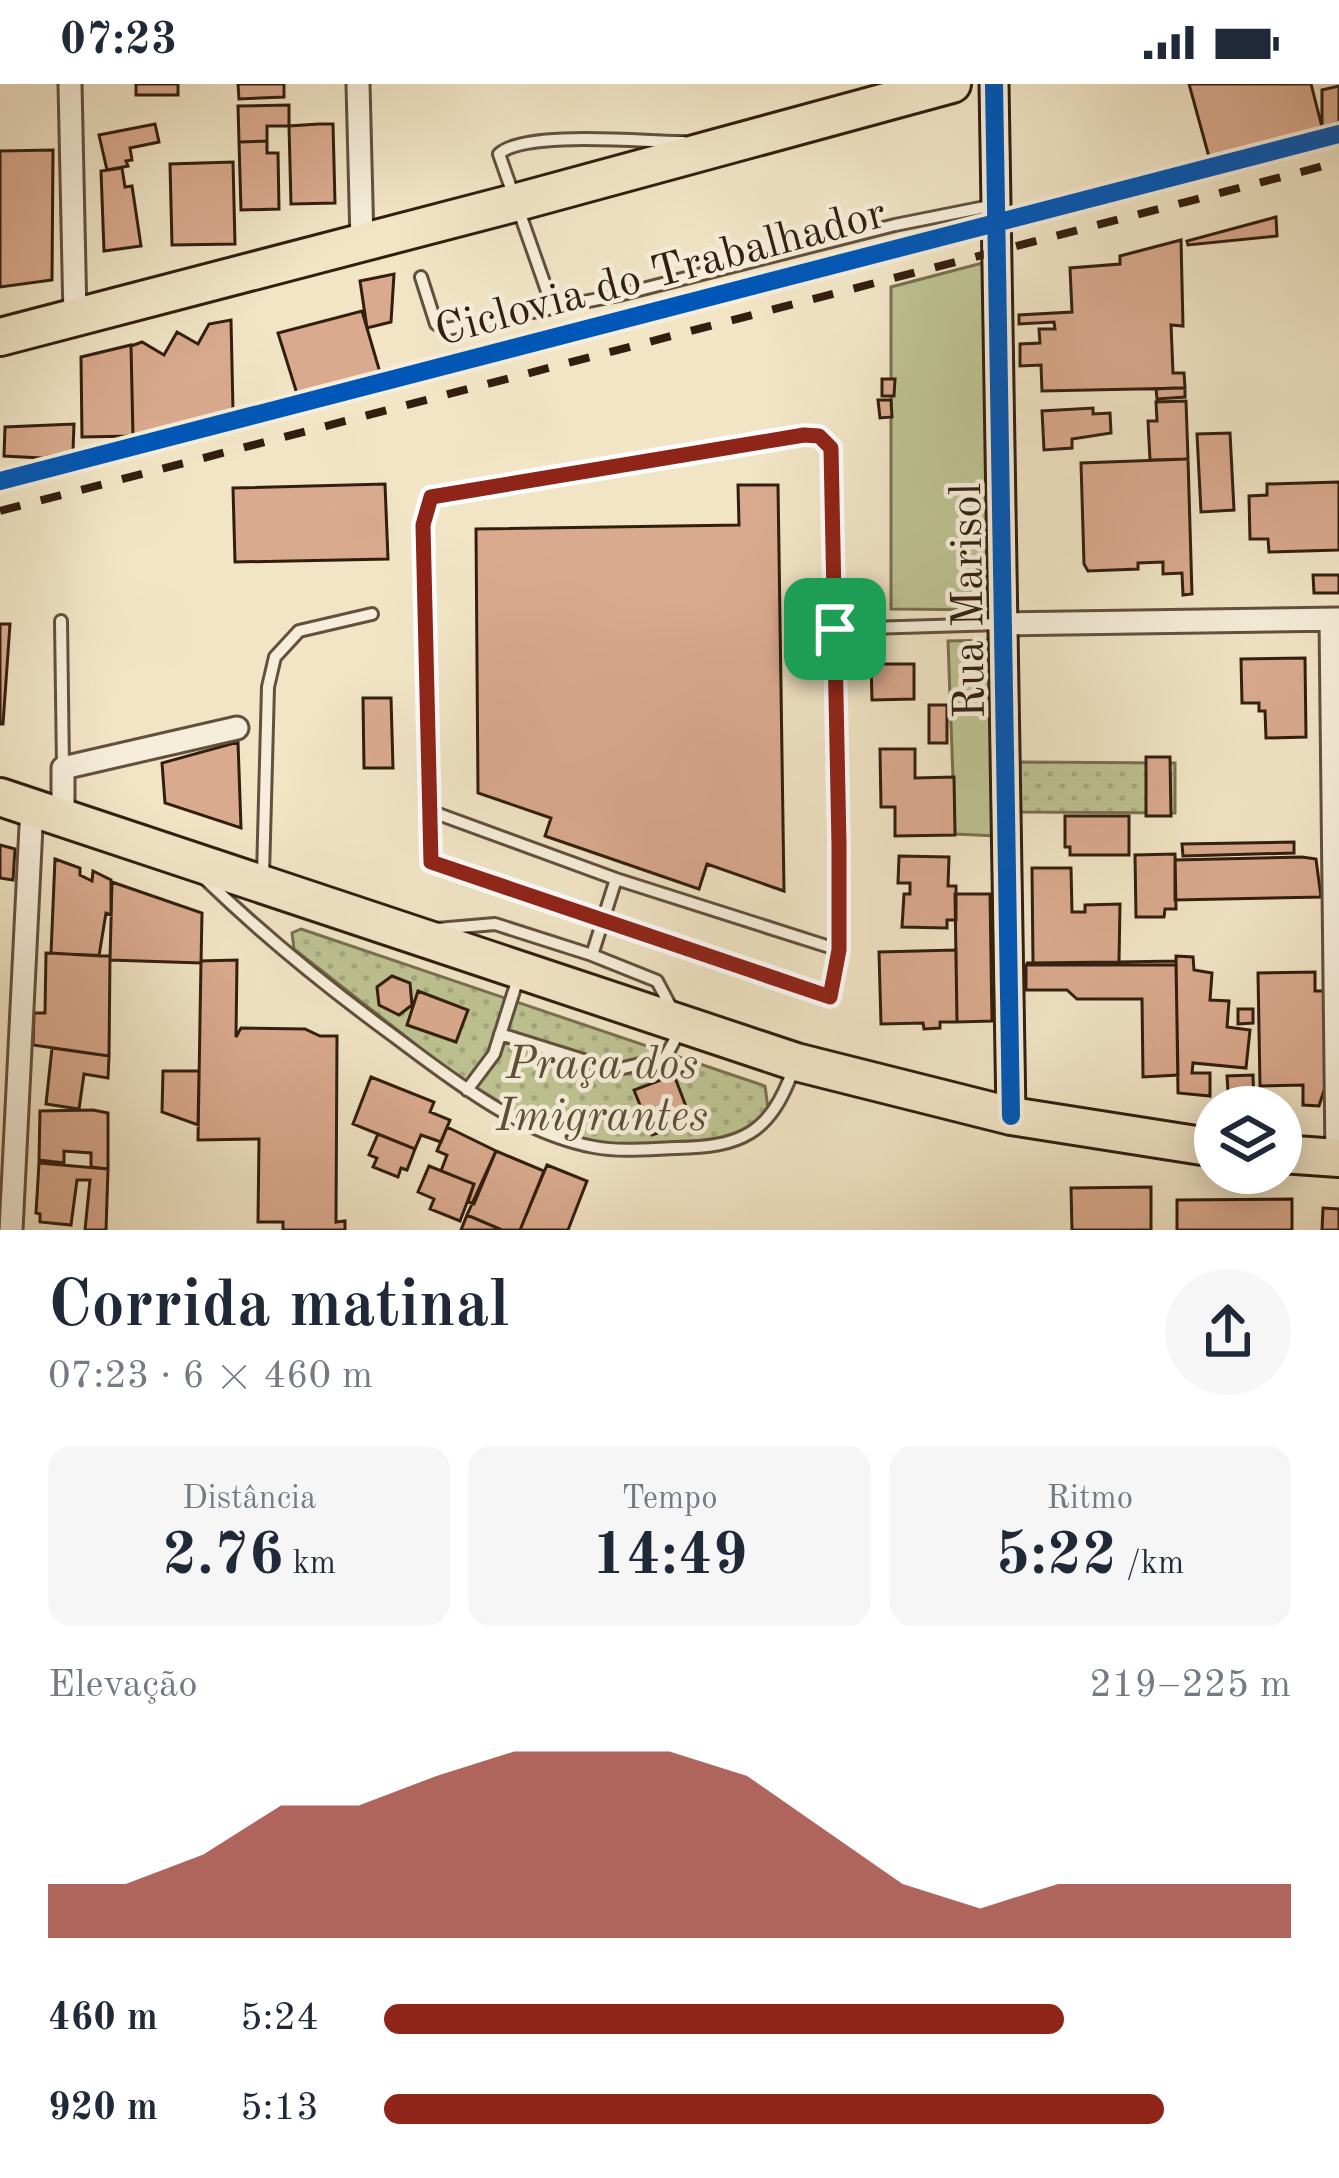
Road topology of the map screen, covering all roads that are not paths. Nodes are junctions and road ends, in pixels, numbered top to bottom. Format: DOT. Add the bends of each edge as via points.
graph roads {
  1 [pos="70,84"];
  2 [pos="358,84"];
  3 [pos="952,84"];
  4 [pos="994,84"];
  5 [pos="875,97"];
  6 [pos="740,142"];
  7 [pos="514,203"];
  8 [pos="998,205"];
  9 [pos="362,242"];
  10 [pos="421,278"];
  11 [pos="553,308"];
  12 [pos="75,317"];
  13 [pos="0,337"];
  14 [pos="372,614"];
  15 [pos="1335,620"];
  16 [pos="61,621"];
  17 [pos="1006,624"];
  18 [pos="835,629"];
  19 [pos="237,728"];
  20 [pos="62,768"];
  21 [pos="32,807"];
  22 [pos="430,811"];
  23 [pos="180,855"];
  24 [pos="616,878"];
  25 [pos="263,884"];
  26 [pos="603,920"];
  27 [pos="402,932"];
  28 [pos="839,950"];
  29 [pos="592,956"];
  30 [pos="520,973"];
  31 [pos="682,1027"];
  32 [pos="500,1034"];
  33 [pos="796,1062"];
  34 [pos="467,1090"];
  35 [pos="1011,1116"];
  36 [pos="1194,1145"];
  37 [pos="1302,1155"];
  38 [pos="1338,1158"];
  39 [pos="11,1230"];
  1 -- 12 [label="street"];
  2 -- 9 [label="street"];
  3 -- 5 [label="highway"];
  4 -- 8 [label="street, Rua Marisol"];
  5 -- 6 [label="highway"];
  6 -- 7 [label="highway"];
  6 -- 7 [label="lane" via="505,148 499,159"];
  7 -- 9 [label="highway"];
  7 -- 11 [label="lane"];
  8 -- 11 [label="lane"];
  8 -- 17 [label="street, Rua Marisol"];
  9 -- 12 [label="highway"];
  10 -- 11 [label="lane" via="441,328"];
  12 -- 13 [label="highway"];
  14 -- 25 [label="lane" via="299,631 274,657"];
  15 -- 17 [label="street"];
  15 -- 38 [label="street"];
  16 -- 20 [label="lane"];
  17 -- 18 [label="lane"];
  17 -- 35 [label="street, Rua Marisol"];
  18 -- 22 [label="lane" via="831,448 819,436 431,497 423,525"];
  18 -- 28 [label="lane"];
  19 -- 20 [label="street"];
  20 -- 21 [label="street"];
  21 -- 23 [label="highway"];
  21 -- 39 [label="street"];
  22 -- 24 [label="lane"];
  22 -- 26 [label="lane" via="431,862"];
  23 -- 25 [label="highway"];
  23 -- 34 [label="lane" via="310,975"];
  24 -- 26 [label="lane"];
  24 -- 28 [label="lane"];
  25 -- 27 [label="highway"];
  26 -- 28 [label="lane" via="830,997"];
  26 -- 29 [label="lane"];
  27 -- 29 [label="lane" via="495,925"];
  27 -- 30 [label="highway"];
  29 -- 31 [label="lane" via="657,981"];
  30 -- 31 [label="highway"];
  30 -- 32 [label="lane"];
  31 -- 32 [label="lane" via="665,1058 615,1070"];
  31 -- 33 [label="highway"];
  32 -- 34 [label="lane"];
  33 -- 34 [label="lane" via="768,1120 714,1147 590,1147"];
  33 -- 35 [label="highway"];
  35 -- 36 [label="highway"];
  37 -- 38 [label="highway"];
}
